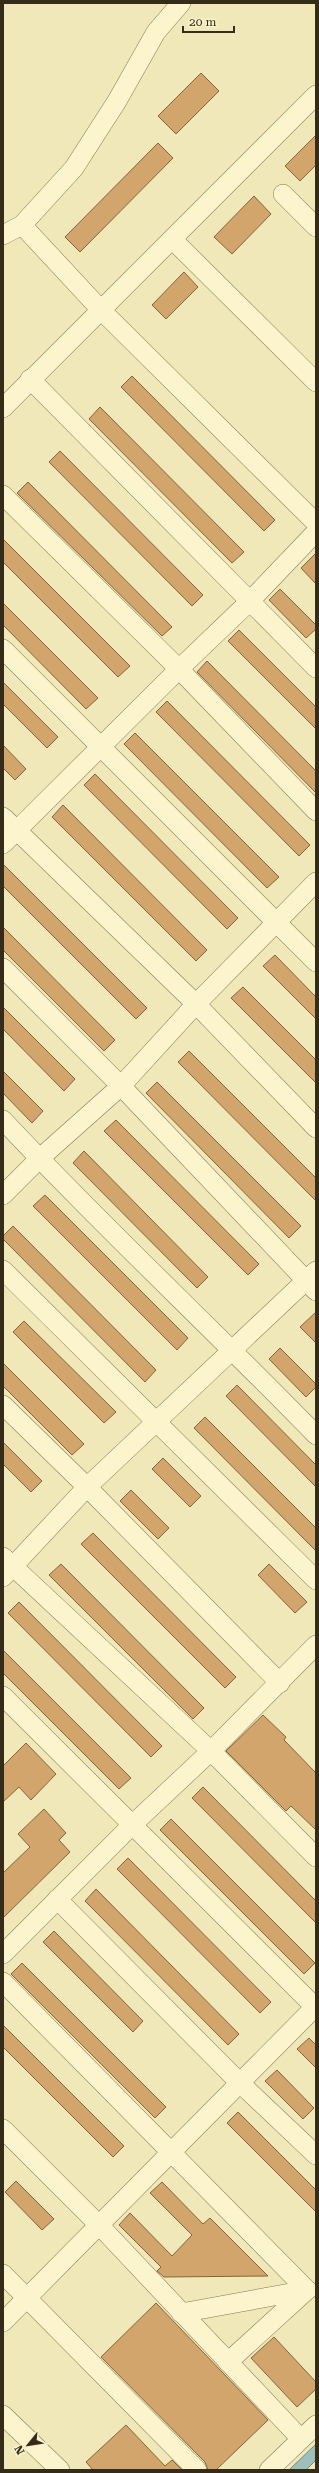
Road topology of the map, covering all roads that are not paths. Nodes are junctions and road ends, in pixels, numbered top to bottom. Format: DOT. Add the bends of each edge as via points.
graph roads {
  1 [pos="181,3"];
  2 [pos="316,95"];
  3 [pos="283,194"];
  4 [pos="22,225"];
  5 [pos="316,227"];
  6 [pos="3,235"];
  7 [pos="173,240"];
  8 [pos="101,310"];
  9 [pos="30,379"];
  10 [pos="316,382"];
  11 [pos="3,408"];
  12 [pos="3,495"];
  13 [pos="316,523"];
  14 [pos="316,532"];
  15 [pos="250,602"];
  16 [pos="3,649"];
  17 [pos="316,668"];
  18 [pos="179,669"];
  19 [pos="101,747"];
  20 [pos="316,812"];
  21 [pos="3,817"];
  22 [pos="17,831"];
  23 [pos="3,844"];
  24 [pos="316,882"];
  25 [pos="276,922"];
  26 [pos="316,962"];
  27 [pos="3,968"];
  28 [pos="196,1004"];
  29 [pos="122,1086"];
  30 [pos="3,1120"];
  31 [pos="316,1128"];
  32 [pos="39,1159"];
  33 [pos="3,1195"];
  34 [pos="3,1270"];
  35 [pos="312,1281"];
  36 [pos="232,1348"];
  37 [pos="3,1405"];
  38 [pos="157,1422"];
  39 [pos="316,1435"];
  40 [pos="87,1487"];
  41 [pos="6,1568"];
  42 [pos="316,1580"];
  43 [pos="316,1645"];
  44 [pos="280,1683"];
  45 [pos="3,1696"];
  46 [pos="211,1752"];
  47 [pos="132,1825"];
  48 [pos="316,1857"];
  49 [pos="56,1899"];
  50 [pos="3,1954"];
  51 [pos="3,1982"];
  52 [pos="316,2007"];
  53 [pos="239,2082"];
  54 [pos="3,2129"];
  55 [pos="171,2153"];
  56 [pos="316,2155"];
  57 [pos="100,2226"];
  58 [pos="3,2274"];
  59 [pos="311,2290"];
  60 [pos="27,2299"];
  61 [pos="181,2313"];
  62 [pos="3,2322"];
  63 [pos="228,2362"];
  64 [pos="3,2415"];
  65 [pos="316,2425"];
  66 [pos="301,2439"];
  67 [pos="60,2470"];
  68 [pos="196,2470"];
  69 [pos="269,2470"];
  1 -- 4 [label="street" via="156,32 117,101 74,168"];
  2 -- 7 [label="street"];
  3 -- 5 [label="street"];
  4 -- 6 [label="street"];
  4 -- 8 [label="street"];
  7 -- 8 [label="street"];
  7 -- 10 [label="street"];
  8 -- 9 [label="street"];
  8 -- 13 [label="street"];
  9 -- 11 [label="street"];
  9 -- 15 [label="street"];
  12 -- 18 [label="street"];
  14 -- 15 [label="street"];
  15 -- 17 [label="street"];
  15 -- 18 [label="street"];
  16 -- 19 [label="street"];
  18 -- 19 [label="street"];
  18 -- 20 [label="street"];
  19 -- 22 [label="street"];
  19 -- 25 [label="street"];
  21 -- 22 [label="street"];
  22 -- 23 [label="street"];
  22 -- 28 [label="street"];
  24 -- 25 [label="street"];
  25 -- 26 [label="street"];
  25 -- 28 [label="street"];
  27 -- 29 [label="street"];
  28 -- 29 [label="street"];
  28 -- 31 [label="street"];
  29 -- 32 [label="street"];
  29 -- 35 [label="street"];
  30 -- 32 [label="street"];
  32 -- 33 [label="street"];
  32 -- 36 [label="street"];
  34 -- 38 [label="street"];
  35 -- 36 [label="street"];
  36 -- 38 [label="street"];
  36 -- 39 [label="street"];
  37 -- 40 [label="street"];
  38 -- 40 [label="street"];
  38 -- 42 [label="street"];
  40 -- 41 [label="street"];
  40 -- 44 [label="street"];
  41 -- 46 [label="street"];
  43 -- 44 [label="street"];
  44 -- 46 [label="street"];
  45 -- 47 [label="street"];
  46 -- 47 [label="street"];
  46 -- 48 [label="street"];
  47 -- 49 [label="street"];
  47 -- 52 [label="street"];
  49 -- 50 [label="street"];
  49 -- 53 [label="street"];
  51 -- 55 [label="street"];
  52 -- 53 [label="street"];
  53 -- 55 [label="street"];
  53 -- 56 [label="street"];
  54 -- 57 [label="street"];
  55 -- 57 [label="street"];
  55 -- 59 [label="street"];
  57 -- 60 [label="street"];
  57 -- 61 [label="street"];
  58 -- 60 [label="street"];
  59 -- 61 [label="street"];
  59 -- 63 [label="street"];
  60 -- 62 [label="street"];
  60 -- 68 [label="street"];
  61 -- 63 [label="street"];
  63 -- 66 [label="street"];
  64 -- 67 [label="street"];
  65 -- 66 [label="street"];
  66 -- 69 [label="street"];
}
